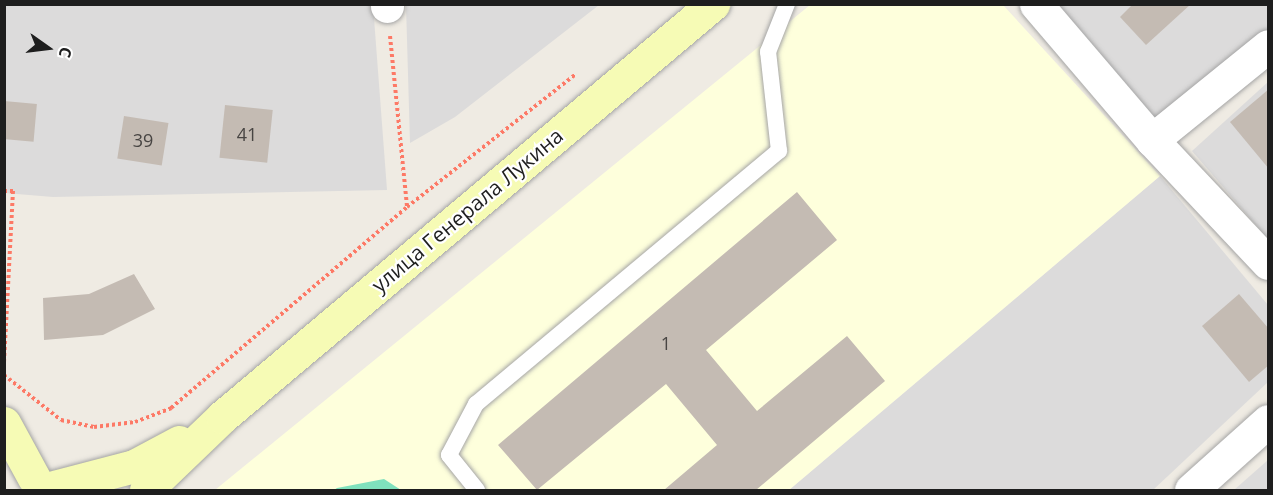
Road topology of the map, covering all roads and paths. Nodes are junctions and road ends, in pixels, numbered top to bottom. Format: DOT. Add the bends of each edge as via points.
graph roads {
  1 [pos="713,4"];
  2 [pos="787,4"];
  3 [pos="1036,4"];
  4 [pos="387,5"];
  5 [pos="1269,46"];
  6 [pos="581,69"];
  7 [pos="1152,140"];
  8 [pos="4,190"];
  9 [pos="407,207"];
  10 [pos="1269,263"];
  11 [pos="4,364"];
  12 [pos="4,375"];
  13 [pos="222,417"];
  14 [pos="1269,421"];
  15 [pos="4,423"];
  16 [pos="38,483"];
  17 [pos="146,490"];
  18 [pos="477,490"];
  19 [pos="1191,490"];
  1 -- 13 [label="main road, улица Генерала Лукина"];
  2 -- 18 [label="lane" via="768,52 779,151 476,404 449,455"];
  3 -- 7 [label="street"];
  4 -- 9 [label="path"];
  5 -- 7 [label="street"];
  6 -- 9 [label="path"];
  7 -- 10 [label="street"];
  8 -- 11 [label="path" via="13,191"];
  9 -- 12 [label="path" via="171,408 135,422 94,427 72,423 62,420"];
  13 -- 16 [label="main road, улица Генерала Лукина" via="142,462"];
  13 -- 17 [label="main road, улица Генерала Лукина"];
  14 -- 19 [label="street"];
  15 -- 16 [label="main road"];
}
